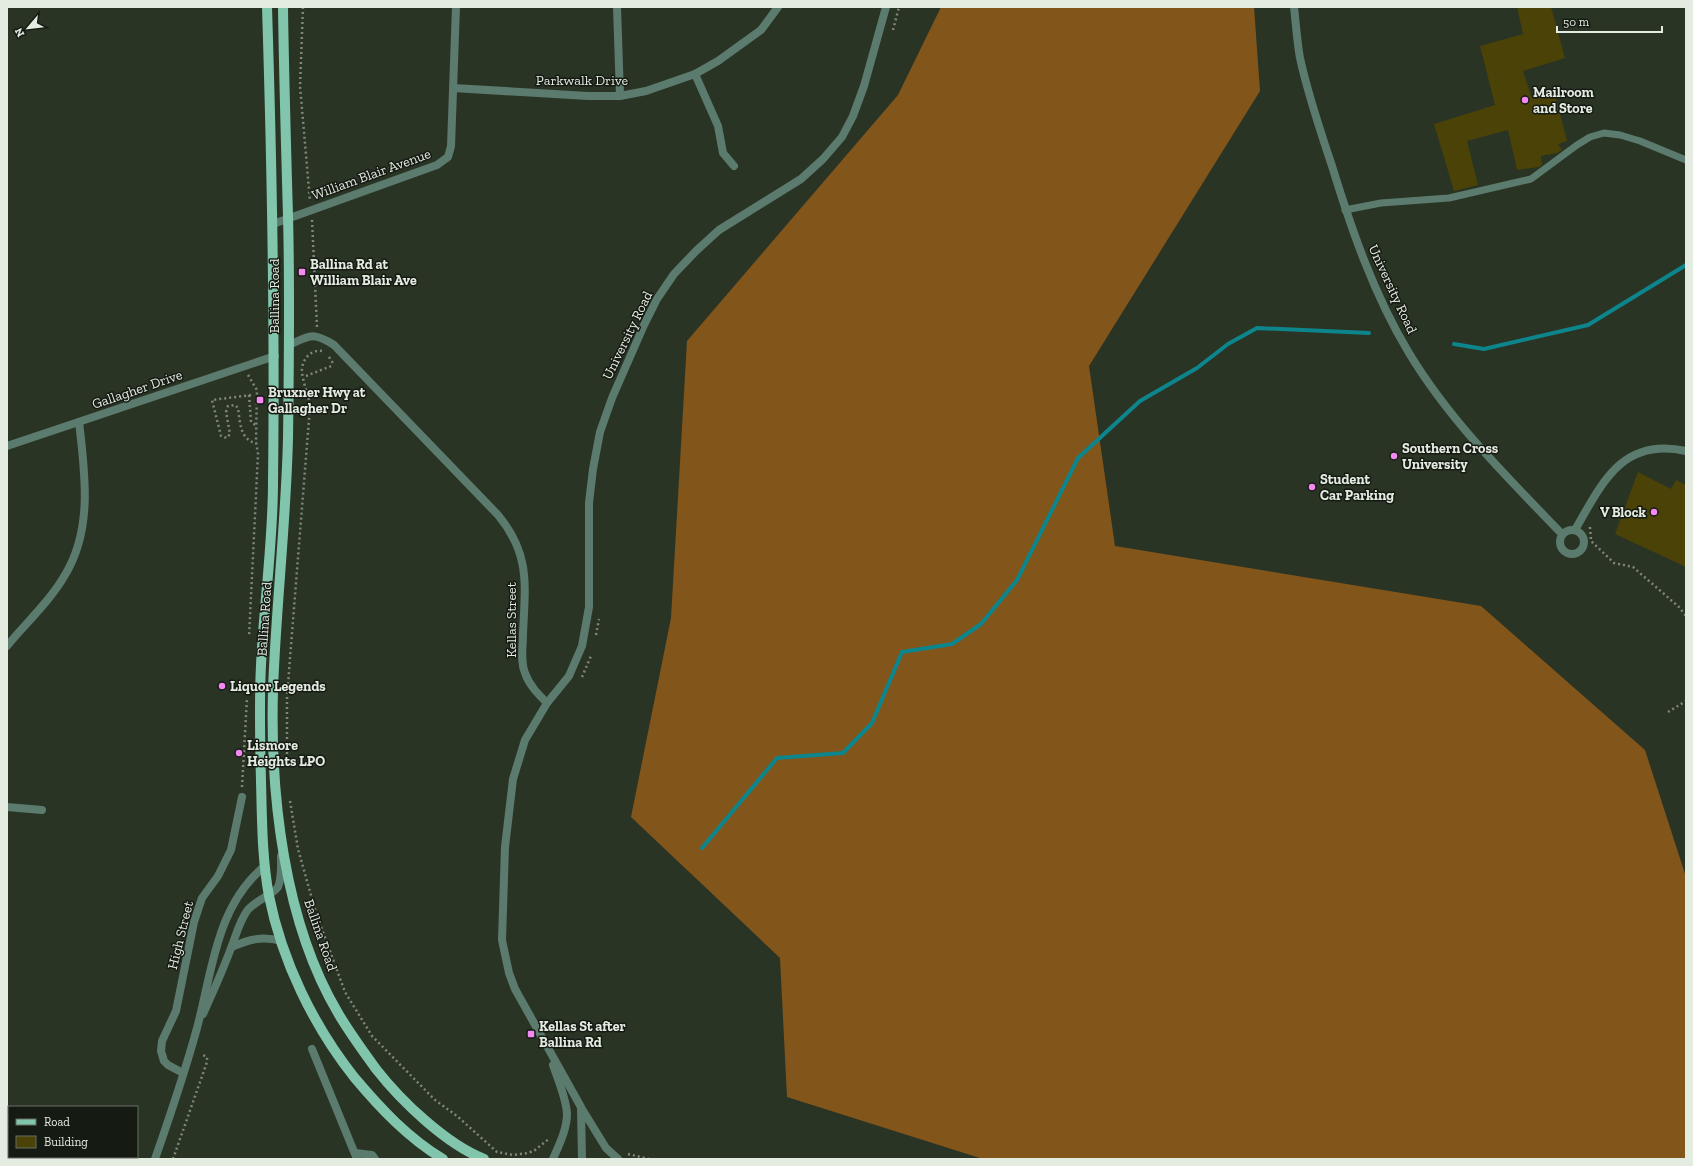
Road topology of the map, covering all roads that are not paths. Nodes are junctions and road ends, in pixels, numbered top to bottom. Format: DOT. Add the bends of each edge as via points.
graph roads {
  1 [pos="267,7"];
  2 [pos="283,7"];
  3 [pos="456,7"];
  4 [pos="617,7"];
  5 [pos="778,7"];
  6 [pos="886,7"];
  7 [pos="1294,7"];
  8 [pos="695,74"];
  9 [pos="453,88"];
  10 [pos="620,96"];
  11 [pos="1686,160"];
  12 [pos="734,166"];
  13 [pos="1346,210"];
  14 [pos="288,218"];
  15 [pos="273,224"];
  16 [pos="289,345"];
  17 [pos="275,356"];
  18 [pos="80,422"];
  19 [pos="7,446"];
  20 [pos="1686,452"];
  21 [pos="1575,530"];
  22 [pos="1562,534"];
  23 [pos="7,646"];
  24 [pos="547,703"];
  25 [pos="242,797"];
  26 [pos="7,807"];
  27 [pos="42,810"];
  28 [pos="282,844"];
  29 [pos="265,866"];
  30 [pos="269,894"];
  31 [pos="281,941"];
  32 [pos="232,947"];
  33 [pos="197,1028"];
  34 [pos="544,1042"];
  35 [pos="312,1049"];
  36 [pos="183,1073"];
  37 [pos="581,1107"];
  38 [pos="356,1156"];
  39 [pos="155,1159"];
  40 [pos="375,1159"];
  41 [pos="443,1159"];
  42 [pos="484,1159"];
  43 [pos="553,1159"];
  44 [pos="582,1159"];
  45 [pos="618,1159"];
  1 -- 15 [label="main road, Ballina Road"];
  2 -- 14 [label="main road, Ballina Road"];
  3 -- 9 [label="street, William Blair Avenue"];
  4 -- 10 [label="street"];
  5 -- 8 [label="street, Parkwalk Drive" via="761,30"];
  6 -- 24 [label="street, University Road" via="864,86 842,137 801,179 719,230 696,251 674,274 644,325 600,432 589,503 589,607 582,646 569,676"];
  7 -- 13 [label="street, University Road" via="1306,83"];
  8 -- 10 [label="street, Parkwalk Drive" via="646,91"];
  8 -- 12 [label="street" via="718,126 723,152"];
  9 -- 10 [label="street, Parkwalk Drive"];
  9 -- 14 [label="street, William Blair Avenue" via="450,146 448,157 443,162"];
  11 -- 13 [label="lane" via="1633,139 1604,133 1590,137 1577,145 1531,180 1449,198 1381,203"];
  13 -- 22 [label="street, University Road" via="1380,300 1427,381 1484,452"];
  14 -- 15 [label="street, William Blair Avenue"];
  14 -- 16 [label="main road, Ballina Road"];
  15 -- 17 [label="main road, Ballina Road"];
  16 -- 24 [label="street, Kellas Street" via="313,335 334,345 510,529 518,546 525,586 522,660 530,684"];
  16 -- 28 [label="main road, Ballina Road" via="288,444 273,692 274,752"];
  17 -- 18 [label="street, Gallagher Drive"];
  17 -- 29 [label="main road, Ballina Road" via="273,498 259,732"];
  18 -- 19 [label="street, Gallagher Drive"];
  18 -- 23 [label="street" via="85,498 82,528 75,555 54,590"];
  20 -- 21 [label="street" via="1661,448 1647,450 1621,464 1602,485"];
  21 -- 22 [label="street" via="1568,530"];
  21 -- 22 [label="street" via="1582,534 1584,542 1576,553 1568,554 1563,550 1559,544"];
  24 -- 34 [label="street" via="525,740 513,779 505,848 502,940 515,989"];
  25 -- 36 [label="street, High Street" via="231,850 218,876 202,898 196,916 176,1011 162,1041 164,1061"];
  26 -- 27 [label="street"];
  28 -- 30 [label="street" via="279,882 275,891"];
  28 -- 42 [label="main road, Ballina Road" via="295,907 310,952 338,1014 380,1073 411,1107 457,1145"];
  29 -- 30 [label="main road, Ballina Road"];
  29 -- 33 [label="street" via="242,889 233,905 209,970"];
  30 -- 31 [label="main road, Ballina Road"];
  30 -- 32 [label="street" via="255,902 246,912"];
  31 -- 32 [label="street" via="252,939"];
  31 -- 41 [label="main road, Ballina Road" via="317,1023 342,1062 373,1100 426,1149"];
  32 -- 33 [label="street"];
  33 -- 36 [label="street"];
  34 -- 37 [label="street"];
  34 -- 43 [label="street" via="562,1091 567,1114 564,1132"];
  35 -- 38 [label="street"];
  36 -- 39 [label="street"];
  37 -- 44 [label="street"];
  37 -- 45 [label="street" via="606,1148"];
  38 -- 40 [label="street" via="372,1155"];
}
